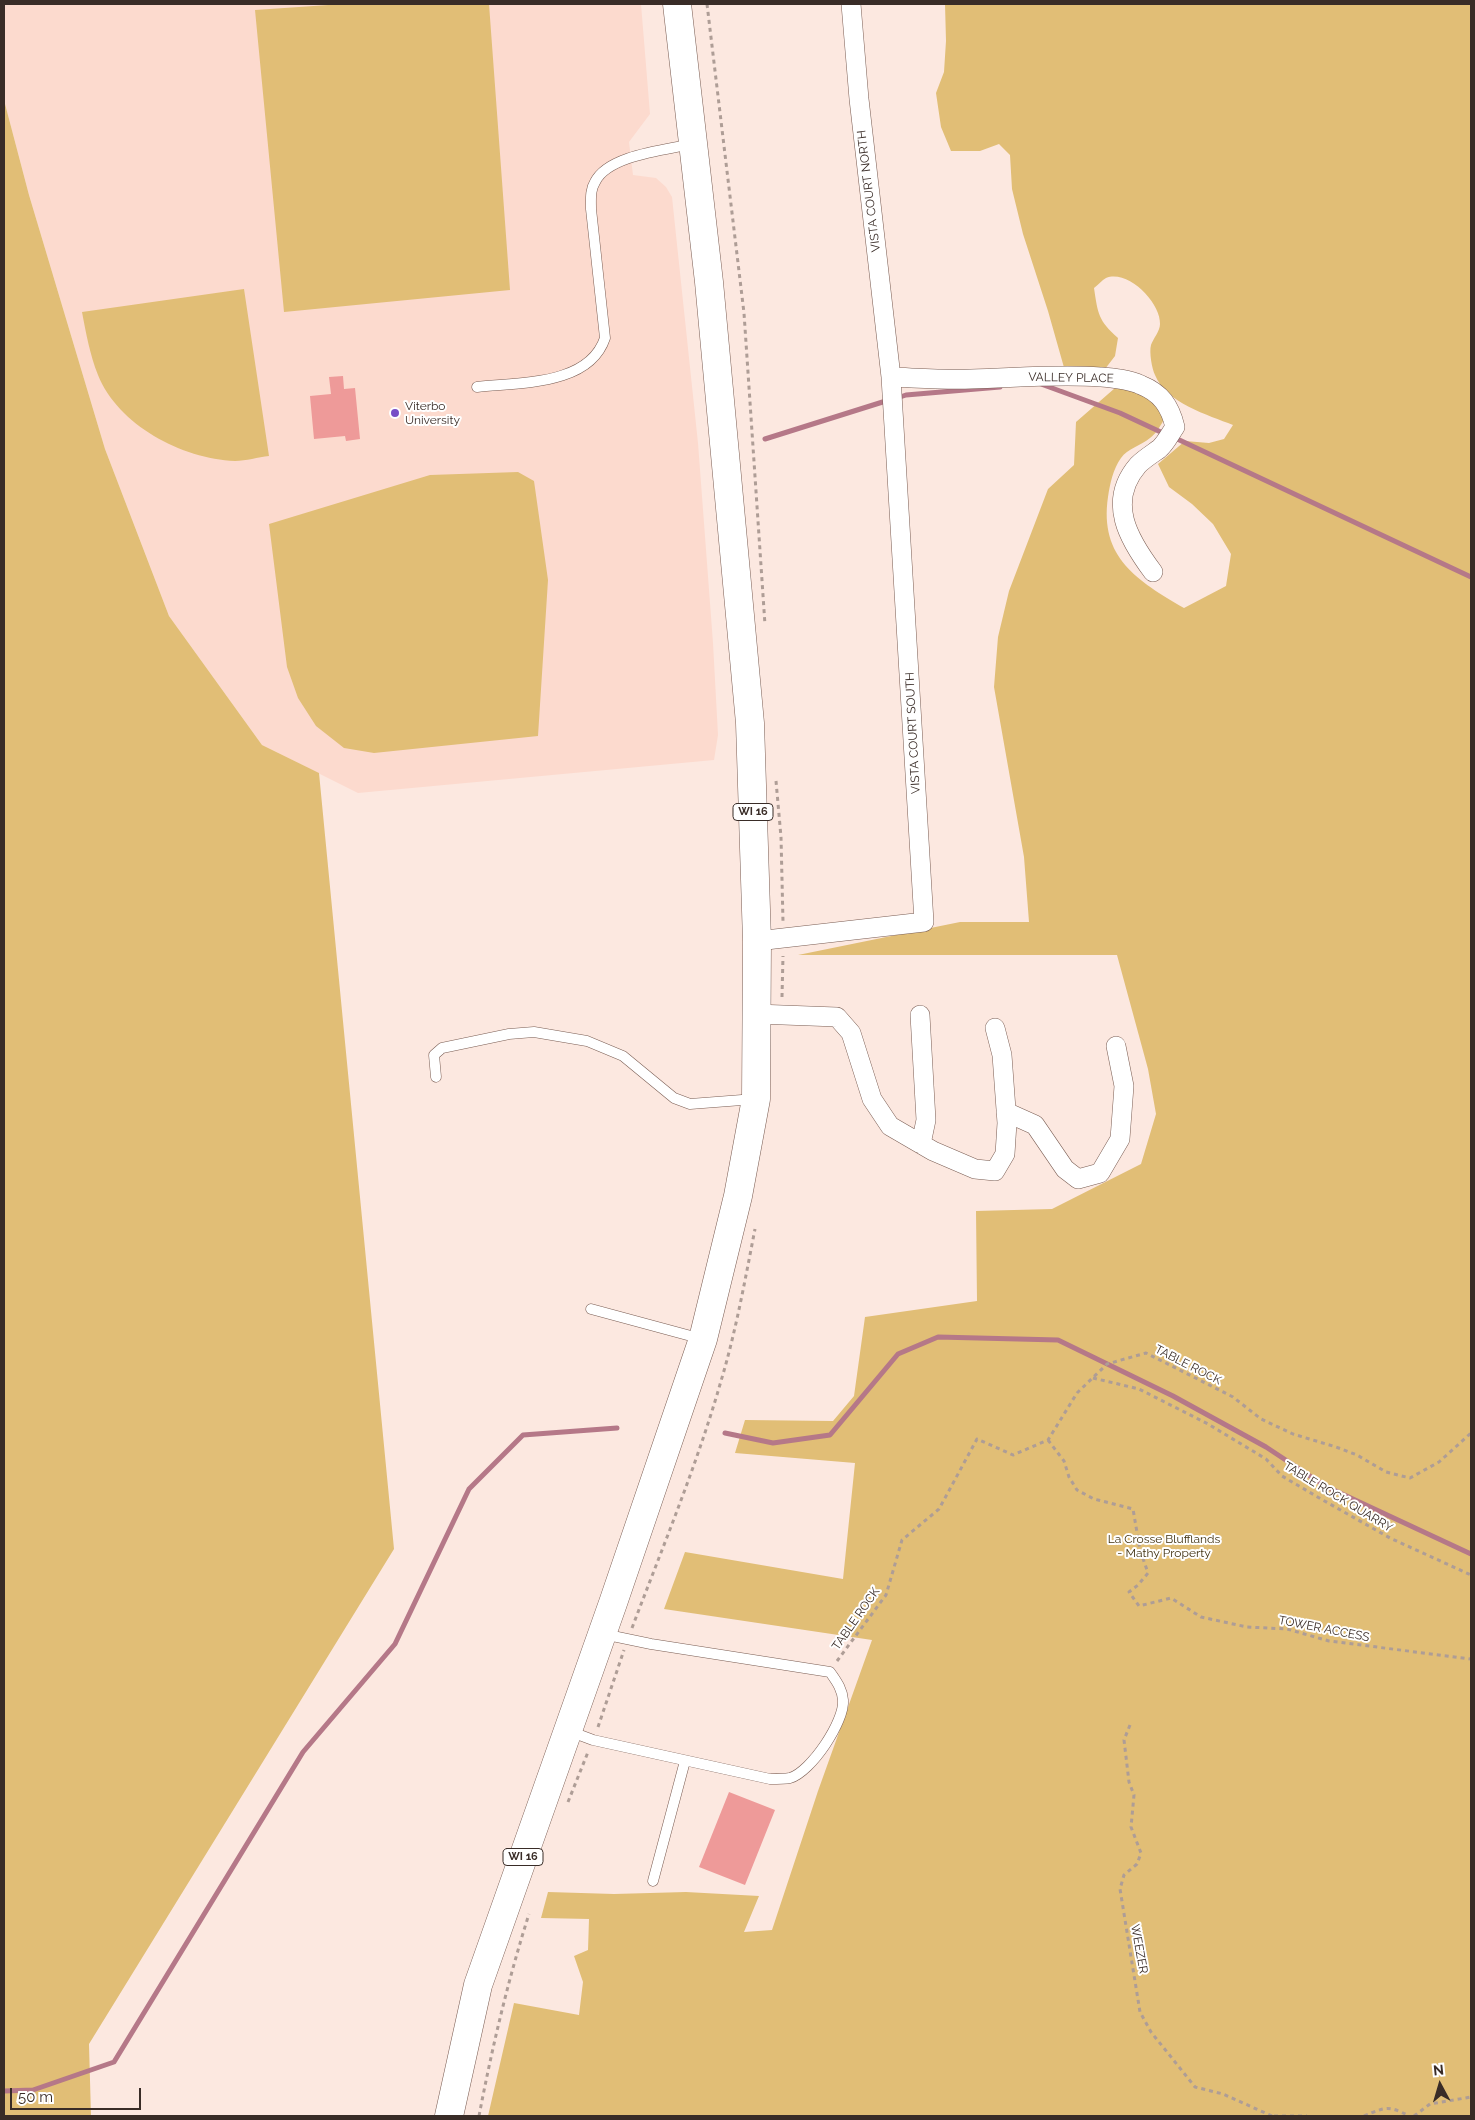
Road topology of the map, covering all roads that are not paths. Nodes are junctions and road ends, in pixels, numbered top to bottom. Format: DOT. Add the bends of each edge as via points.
graph roads {
  1 [pos="676,4"];
  2 [pos="851,4"];
  3 [pos="693,144"];
  4 [pos="891,377"];
  5 [pos="478,387"];
  6 [pos="1153,572"];
  7 [pos="770,940"];
  8 [pos="768,1014"];
  9 [pos="920,1015"];
  10 [pos="995,1028"];
  11 [pos="1116,1046"];
  12 [pos="436,1077"];
  13 [pos="756,1099"];
  14 [pos="1006,1112"];
  15 [pos="921,1144"];
  16 [pos="591,1309"];
  17 [pos="703,1340"];
  18 [pos="615,1637"];
  19 [pos="568,1731"];
  20 [pos="686,1761"];
  21 [pos="653,1881"];
  22 [pos="449,2116"];
  1 -- 3 [label="main road, WI 16"];
  2 -- 4 [label="street, VISTA COURT NORTH"];
  3 -- 5 [label="lane" via="628,158 596,180 591,209 605,338 592,360 582,368 558,377"];
  3 -- 7 [label="main road, WI 16" via="710,292"];
  4 -- 6 [label="street, VALLEY PLACE" via="1081,376 1119,379 1153,391 1165,401 1174,427 1161,447 1139,464 1128,479 1122,501 1126,527 1134,546"];
  4 -- 7 [label="street, VISTA COURT SOUTH" via="924,922"];
  7 -- 8 [label="main road, WI 16"];
  8 -- 13 [label="main road, WI 16"];
  8 -- 15 [label="street" via="837,1017 851,1033 872,1099 890,1126"];
  9 -- 15 [label="street" via="926,1120"];
  10 -- 14 [label="street" via="1002,1055"];
  11 -- 14 [label="street" via="1124,1086 1120,1139 1100,1173 1078,1179 1065,1169 1035,1125"];
  12 -- 13 [label="lane" via="434,1055 442,1048 534,1032 586,1041 624,1056 674,1098 690,1104"];
  13 -- 17 [label="main road, WI 16" via="738,1196"];
  14 -- 15 [label="street" via="1005,1154 995,1171 975,1169"];
  16 -- 17 [label="lane"];
  17 -- 18 [label="main road, WI 16"];
  18 -- 19 [label="main road, WI 16"];
  18 -- 20 [label="lane" via="830,1672 840,1685 844,1701 836,1725 807,1768 790,1778 770,1779"];
  19 -- 20 [label="lane" via="593,1740"];
  19 -- 22 [label="main road, WI 16" via="478,1985"];
  20 -- 21 [label="lane"];
}
